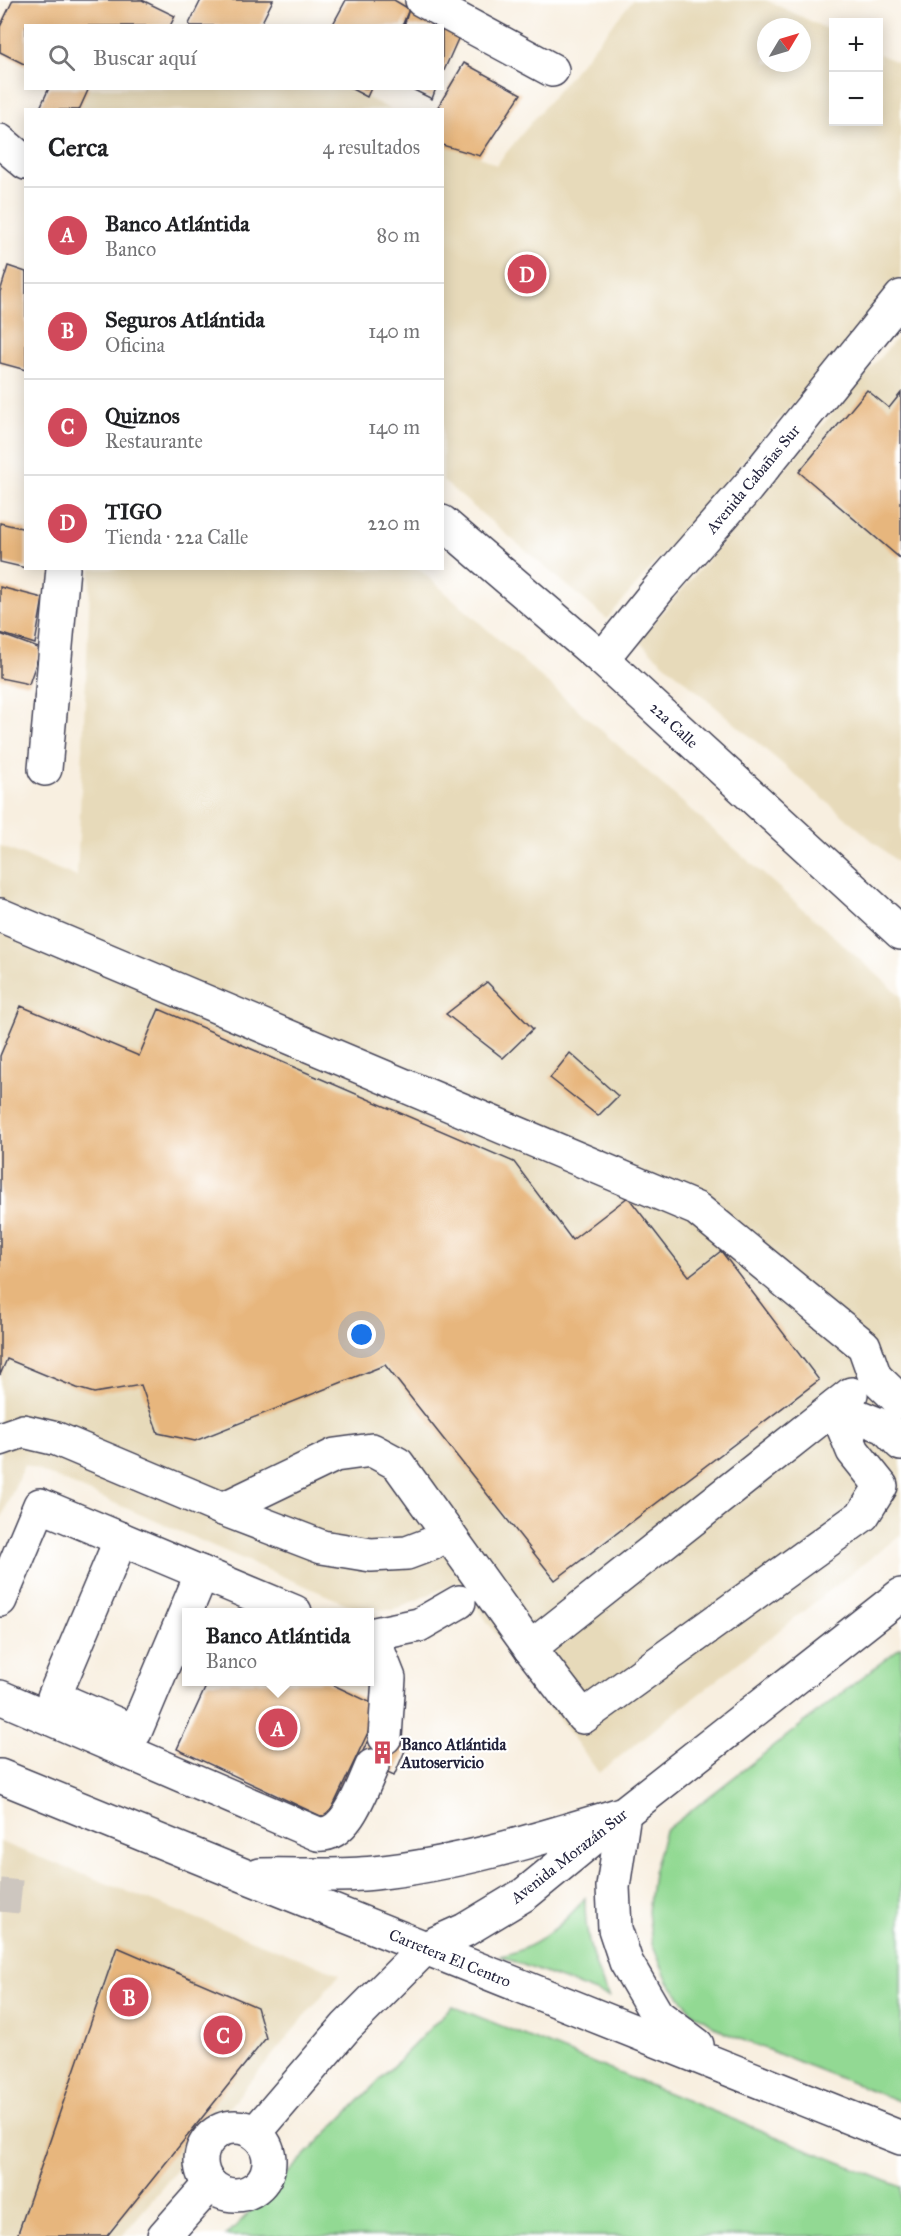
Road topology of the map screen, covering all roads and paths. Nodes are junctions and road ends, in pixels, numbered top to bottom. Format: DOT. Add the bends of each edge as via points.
graph roads {
  1 [pos="422,0"];
  2 [pos="552,70"];
  3 [pos="0,141"];
  4 [pos="24,161"];
  5 [pos="901,297"];
  6 [pos="444,524"];
  7 [pos="63,570"];
  8 [pos="602,659"];
  9 [pos="45,769"];
  10 [pos="0,915"];
  11 [pos="901,933"];
  12 [pos="888,1378"];
  13 [pos="901,1402"];
  14 [pos="835,1407"];
  15 [pos="0,1439"];
  16 [pos="901,1444"];
  17 [pos="223,1509"];
  18 [pos="448,1533"];
  19 [pos="121,1539"];
  20 [pos="202,1573"];
  21 [pos="901,1595"];
  22 [pos="0,1600"];
  23 [pos="459,1602"];
  24 [pos="187,1608"];
  25 [pos="285,1608"];
  26 [pos="182,1620"];
  27 [pos="374,1634"];
  28 [pos="374,1642"];
  29 [pos="530,1648"];
  30 [pos="0,1697"];
  31 [pos="0,1776"];
  32 [pos="624,1813"];
  33 [pos="243,1875"];
  34 [pos="425,1948"];
  35 [pos="730,2070"];
  36 [pos="255,2133"];
  37 [pos="901,2138"];
  38 [pos="210,2184"];
  39 [pos="164,2236"];
  1 -- 2 [label="street"];
  3 -- 4 [label="street"];
  5 -- 8 [label="street, Avenida Cabañas Sur"];
  6 -- 8 [label="street, 22a Calle"];
  7 -- 9 [label="street"];
  8 -- 11 [label="street, 22a Calle"];
  10 -- 12 [label="street" via="697,1209 864,1346"];
  12 -- 13 [label="street"];
  12 -- 14 [label="street"];
  14 -- 16 [label="street" via="885,1427"];
  14 -- 29 [label="street"];
  14 -- 29 [label="street" via="853,1451 881,1486 863,1515 583,1717"];
  15 -- 17 [label="street" via="23,1431 57,1439"];
  17 -- 18 [label="street" via="322,1547 371,1555 407,1553"];
  17 -- 18 [label="street" via="335,1455 372,1450 398,1464"];
  18 -- 29 [label="street"];
  19 -- 20 [label="street"];
  19 -- 22 [label="street" via="40,1505"];
  19 -- 26 [label="street" via="54,1697 135,1732"];
  20 -- 24 [label="street"];
  20 -- 25 [label="street"];
  21 -- 32 [label="street, Avenida Morazán Sur"];
  23 -- 27 [label="street" via="418,1625"];
  28 -- 30 [label="street" via="389,1678 378,1752 347,1818 333,1832 325,1834"];
  31 -- 33 [label="street, Carretera El Centro"];
  32 -- 33 [label="street" via="504,1849 436,1863 373,1873"];
  32 -- 34 [label="street, Avenida Morazán Sur" via="525,1894 465,1930"];
  32 -- 35 [label="street" via="613,1887 615,1929 626,1962 657,2015"];
  33 -- 34 [label="street, Carretera El Centro"];
  34 -- 35 [label="street, Carretera El Centro"];
  34 -- 36 [label="street, Avenida Morazán Sur" via="346,2027"];
  35 -- 37 [label="street, Carretera El Centro"];
  36 -- 38 [label="street" via="234,2127 213,2135 206,2143 201,2164"];
  36 -- 38 [label="street" via="263,2141 270,2163 261,2184 241,2195 230,2195"];
  38 -- 39 [label="street"];
}
